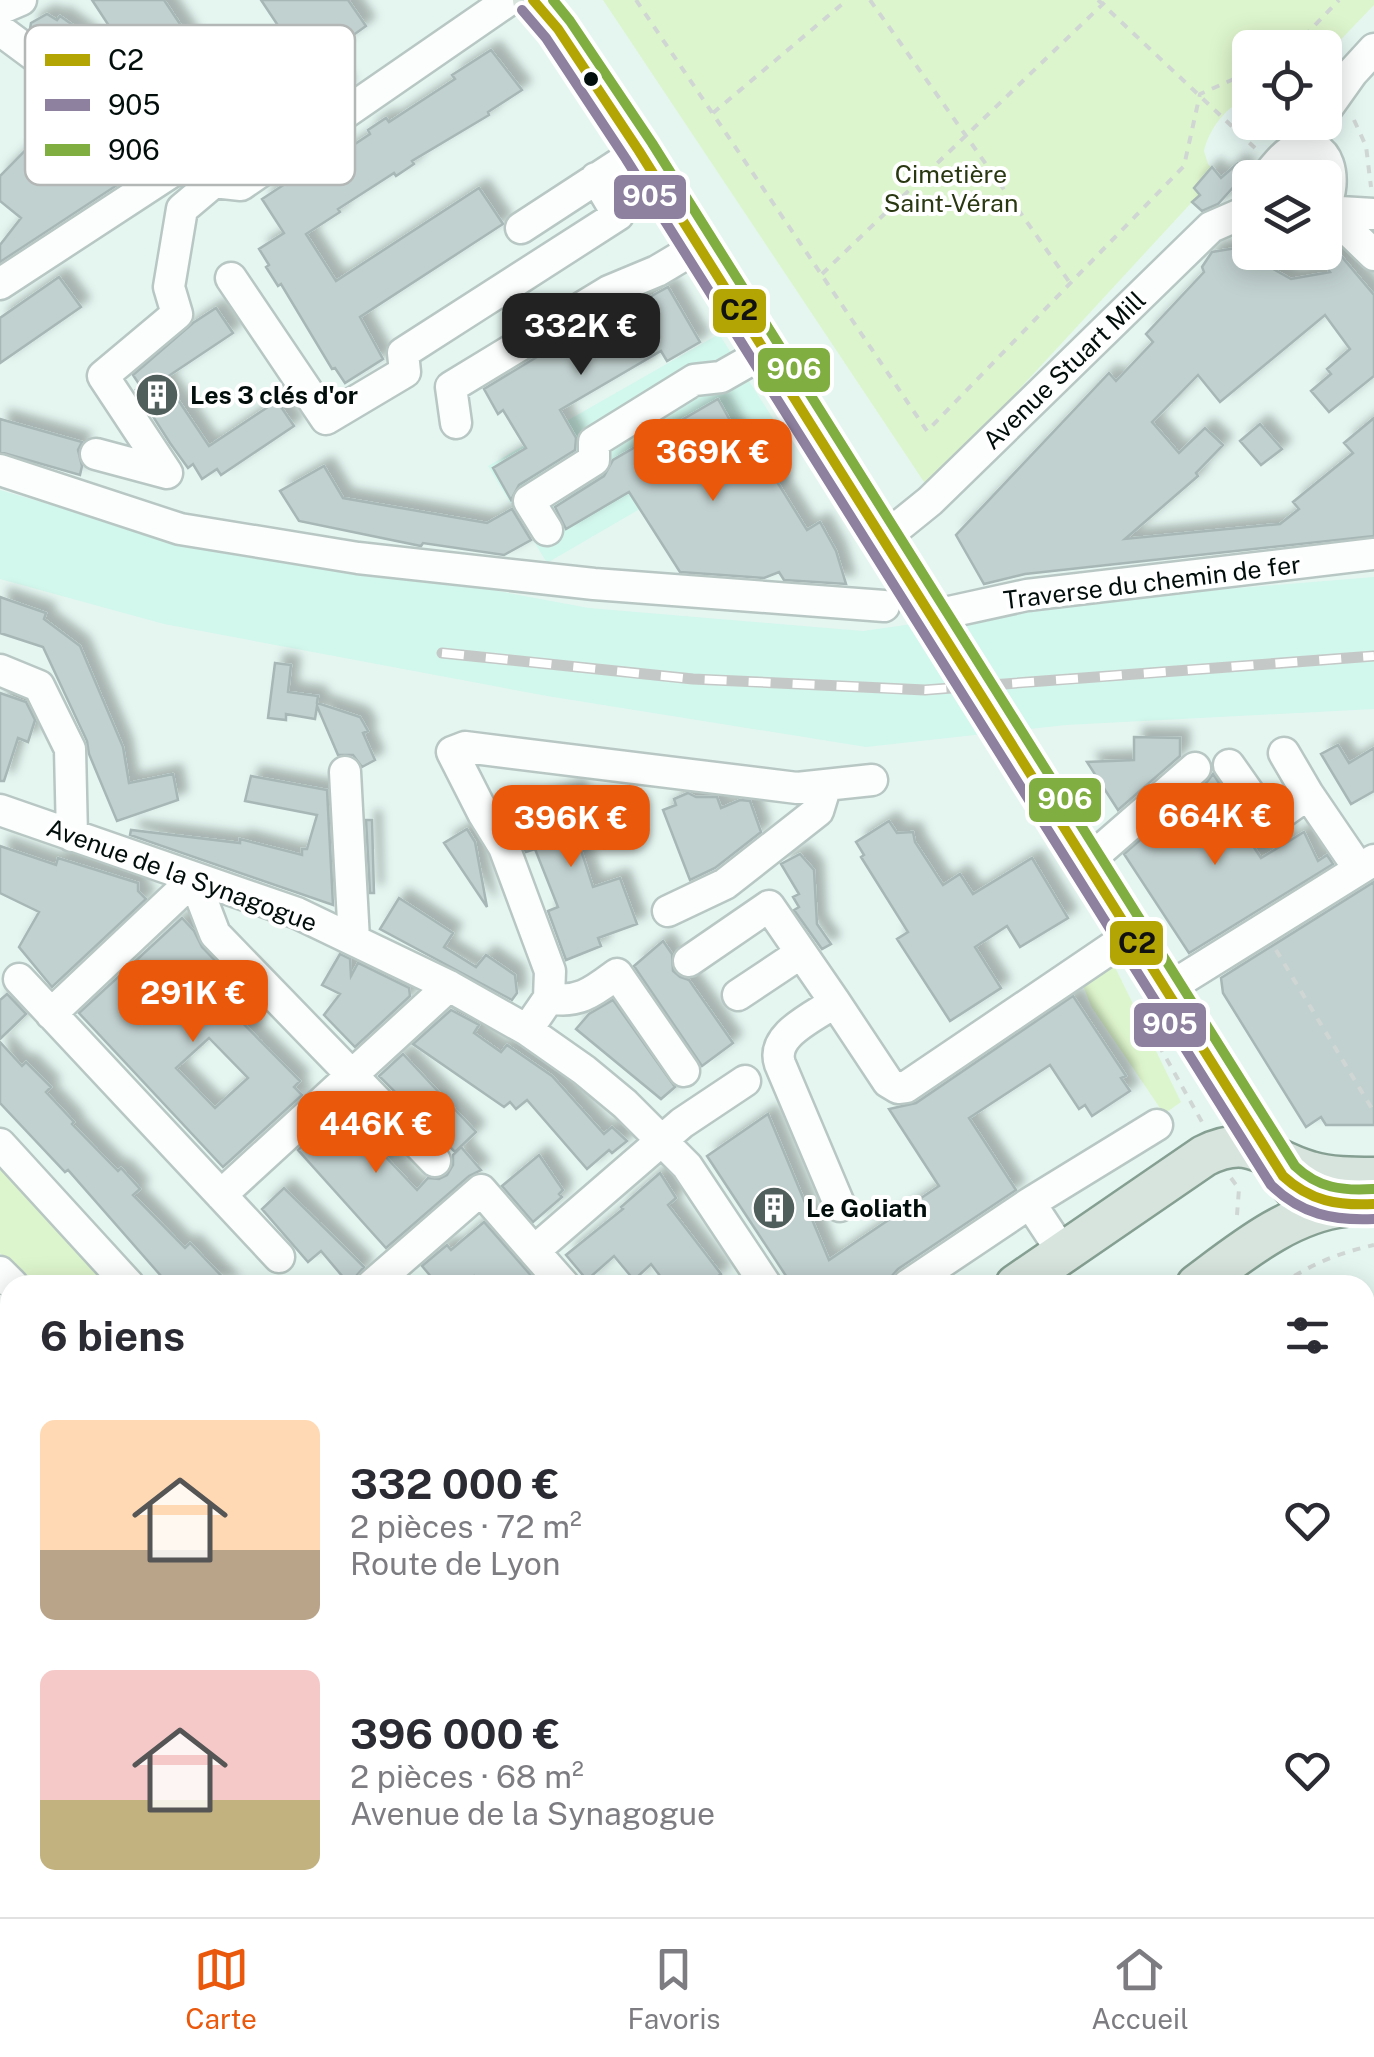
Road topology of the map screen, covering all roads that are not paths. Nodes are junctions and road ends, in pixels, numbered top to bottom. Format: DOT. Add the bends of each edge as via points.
graph roads {
  1 [pos="21,0"];
  2 [pos="509,0"];
  3 [pos="533,0"];
  4 [pos="0,10"];
  5 [pos="0,30"];
  6 [pos="25,49"];
  7 [pos="1374,49"];
  8 [pos="1342,104"];
  9 [pos="355,106"];
  10 [pos="1305,140"];
  11 [pos="639,151"];
  12 [pos="1269,160"];
  13 [pos="596,178"];
  14 [pos="151,185"];
  15 [pos="210,185"];
  16 [pos="1373,203"];
  17 [pos="1342,207"];
  18 [pos="1232,218"];
  19 [pos="1342,223"];
  20 [pos="521,228"];
  21 [pos="698,246"];
  22 [pos="1374,256"];
  23 [pos="231,278"];
  24 [pos="0,284"];
  25 [pos="765,352"];
  26 [pos="456,423"];
  27 [pos="96,454"];
  28 [pos="0,470"];
  29 [pos="547,530"];
  30 [pos="884,540"];
  31 [pos="1374,554"];
  32 [pos="884,606"];
  33 [pos="931,616"];
  34 [pos="0,670"];
  35 [pos="1284,753"];
  36 [pos="1230,765"];
  37 [pos="1195,768"];
  38 [pos="345,772"];
  39 [pos="872,780"];
  40 [pos="826,785"];
  41 [pos="1308,794"];
  42 [pos="0,810"];
  43 [pos="72,836"];
  44 [pos="1086,862"];
  45 [pos="1366,864"];
  46 [pos="194,879"];
  47 [pos="668,911"];
  48 [pos="1132,934"];
  49 [pos="354,940"];
  50 [pos="801,953"];
  51 [pos="689,961"];
  52 [pos="19,979"];
  53 [pos="449,986"];
  54 [pos="1167,989"];
  55 [pos="738,995"];
  56 [pos="549,998"];
  57 [pos="834,1002"];
  58 [pos="51,1014"];
  59 [pos="527,1030"];
  60 [pos="684,1071"];
  61 [pos="352,1075"];
  62 [pos="745,1081"];
  63 [pos="1157,1125"];
  64 [pos="661,1142"];
  65 [pos="0,1144"];
  66 [pos="1271,1155"];
  67 [pos="435,1161"];
  68 [pos="1218,1167"];
  69 [pos="1374,1178"];
  70 [pos="221,1195"];
  71 [pos="1030,1203"];
  72 [pos="1356,1205"];
  73 [pos="840,1206"];
  74 [pos="1252,1244"];
  75 [pos="534,1251"];
  76 [pos="1063,1253"];
  77 [pos="279,1257"];
  78 [pos="120,1275"];
  79 [pos="383,1275"];
  80 [pos="555,1275"];
  81 [pos="759,1275"];
  82 [pos="923,1275"];
  83 [pos="1031,1275"];
  84 [pos="1210,1275"];
  1 -- 4 [label="street"];
  2 -- 9 [label="street"];
  3 -- 11 [label="main road"];
  5 -- 6 [label="street"];
  7 -- 8 [label="street" via="1352,73"];
  10 -- 12 [label="street"];
  11 -- 13 [label="street"];
  11 -- 21 [label="main road"];
  13 -- 20 [label="street"];
  13 -- 23 [label="street" via="618,215 403,352 404,372 326,419"];
  14 -- 24 [label="street"];
  15 -- 27 [label="street" via="182,209 170,287 177,314 103,376 167,472"];
  16 -- 17 [label="street"];
  18 -- 30 [label="street, Avenue Stuart Mill" via="1211,227"];
  19 -- 22 [label="street"];
  21 -- 25 [label="main road"];
  21 -- 26 [label="street" via="608,291 451,386"];
  25 -- 29 [label="street" via="721,377 694,380 594,442 594,460 529,500"];
  25 -- 30 [label="main road"];
  28 -- 32 [label="street" via="180,529 358,558"];
  30 -- 33 [label="main road"];
  31 -- 33 [label="street, Traverse du chemin de fer" via="1028,595"];
  33 -- 44 [label="main road"];
  34 -- 43 [label="street" via="39,686 70,748"];
  35 -- 41 [label="street"];
  36 -- 41 [label="street" via="1268,822"];
  37 -- 44 [label="street"];
  38 -- 49 [label="street"];
  39 -- 40 [label="street"];
  40 -- 47 [label="street" via="818,811 725,884"];
  40 -- 56 [label="street" via="797,788 464,746 452,752 504,847 550,971"];
  41 -- 45 [label="street"];
  42 -- 43 [label="street, Avenue de la Synagogue"];
  43 -- 46 [label="street, Avenue de la Synagogue"];
  44 -- 48 [label="main road"];
  45 -- 54 [label="street"];
  46 -- 49 [label="street, Avenue de la Synagogue" via="238,890"];
  46 -- 58 [label="street"];
  46 -- 61 [label="street" via="215,934"];
  48 -- 54 [label="main road"];
  48 -- 57 [label="street" via="906,1087 888,1082"];
  49 -- 53 [label="street, Avenue de la Synagogue"];
  50 -- 51 [label="street" via="768,906"];
  50 -- 55 [label="street"];
  50 -- 57 [label="street"];
  52 -- 58 [label="street"];
  53 -- 59 [label="street, Avenue de la Synagogue"];
  53 -- 61 [label="street"];
  54 -- 66 [label="main road"];
  54 -- 68 [label="main road" via="1174,1027 1212,1113"];
  56 -- 59 [label="street"];
  56 -- 60 [label="street" via="569,1002 617,974"];
  57 -- 73 [label="street" via="782,1039 777,1056"];
  58 -- 70 [label="street"];
  59 -- 64 [label="street, Avenue de la Synagogue" via="625,1104"];
  61 -- 67 [label="street"];
  61 -- 70 [label="street"];
  62 -- 64 [label="street"];
  63 -- 71 [label="street"];
  64 -- 75 [label="street"];
  64 -- 81 [label="street, Avenue de la Synagogue" via="686,1166"];
  65 -- 78 [label="street"];
  66 -- 68 [label="main road" via="1231,1145"];
  66 -- 69 [label="main road" via="1308,1172"];
  66 -- 72 [label="main road" via="1296,1190"];
  66 -- 74 [label="main road" via="1272,1206"];
  68 -- 76 [label="main road"];
  70 -- 77 [label="street"];
  71 -- 76 [label="street"];
  71 -- 82 [label="street"];
  72 -- 74 [label="main road" via="1294,1222"];
  74 -- 84 [label="main road"];
  75 -- 79 [label="street" via="480,1190"];
  75 -- 80 [label="street"];
  76 -- 83 [label="main road"];
}
